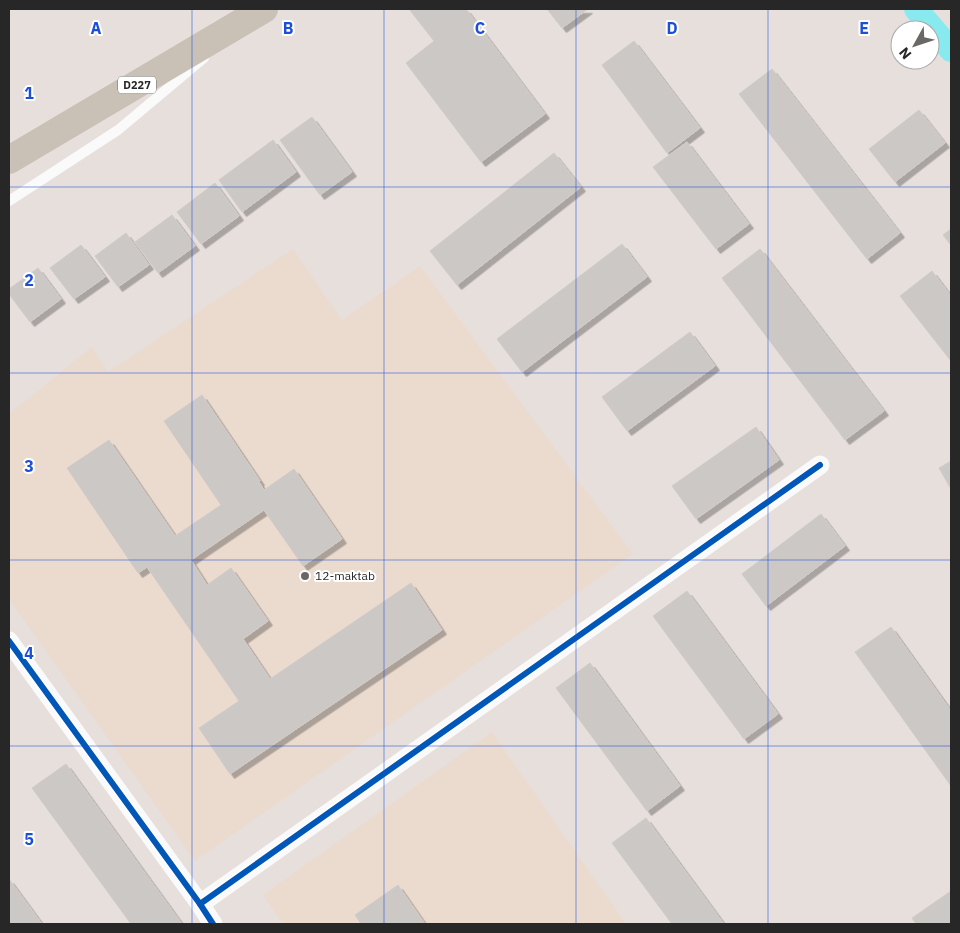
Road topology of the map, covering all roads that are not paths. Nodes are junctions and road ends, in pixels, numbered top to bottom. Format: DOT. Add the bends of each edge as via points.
graph roads {
  1 [pos="264,9"];
  2 [pos="239,25"];
  3 [pos="9,160"];
  4 [pos="9,201"];
  5 [pos="820,465"];
  6 [pos="9,641"];
  7 [pos="200,904"];
  8 [pos="213,924"];
  1 -- 2 [label="main road, D227"];
  2 -- 3 [label="main road, D227"];
  2 -- 4 [label="lane" via="118,130"];
  5 -- 7 [label="street"];
  6 -- 7 [label="street"];
  7 -- 8 [label="street"];
}
